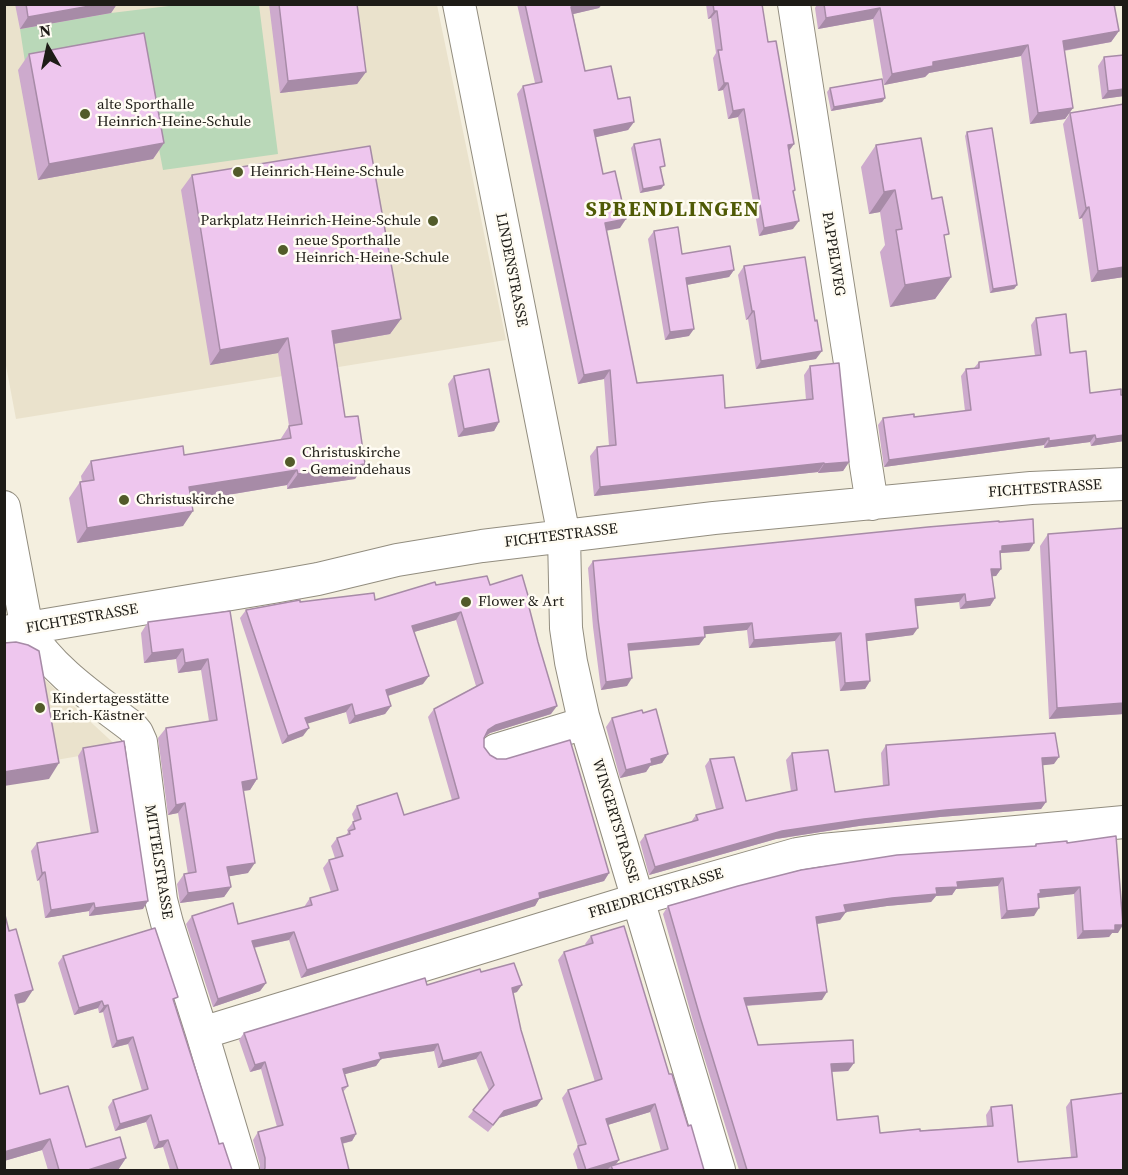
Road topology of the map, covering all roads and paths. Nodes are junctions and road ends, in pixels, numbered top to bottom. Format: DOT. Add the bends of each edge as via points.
graph roads {
  1 [pos="459,4"];
  2 [pos="794,4"];
  3 [pos="1124,484"];
  4 [pos="872,504"];
  5 [pos="4,507"];
  6 [pos="564,536"];
  7 [pos="16,630"];
  8 [pos="585,723"];
  9 [pos="496,750"];
  10 [pos="1124,822"];
  11 [pos="639,899"];
  12 [pos="202,1033"];
  13 [pos="243,1170"];
  14 [pos="719,1170"];
  1 -- 6 [label="street, LINDENSTRASSE"];
  2 -- 4 [label="street, PAPPELWEG"];
  3 -- 4 [label="street, FICHTESTRASSE" via="1031,488"];
  4 -- 6 [label="street, FICHTESTRASSE"];
  5 -- 7 [label="street"];
  6 -- 7 [label="street, FICHTESTRASSE" via="397,560 318,579"];
  6 -- 8 [label="street, WINGERTSTRASSE" via="566,628"];
  7 -- 12 [label="street, MITTELSTRASSE" via="137,733 161,900"];
  8 -- 9 [label="street"];
  8 -- 11 [label="street, WINGERTSTRASSE"];
  10 -- 11 [label="street, FRIEDRICHSTRASSE" via="822,850"];
  11 -- 12 [label="street, FRIEDRICHSTRASSE"];
  11 -- 14 [label="street, WINGERTSTRASSE"];
  12 -- 13 [label="street, MITTELSTRASSE"];
}
